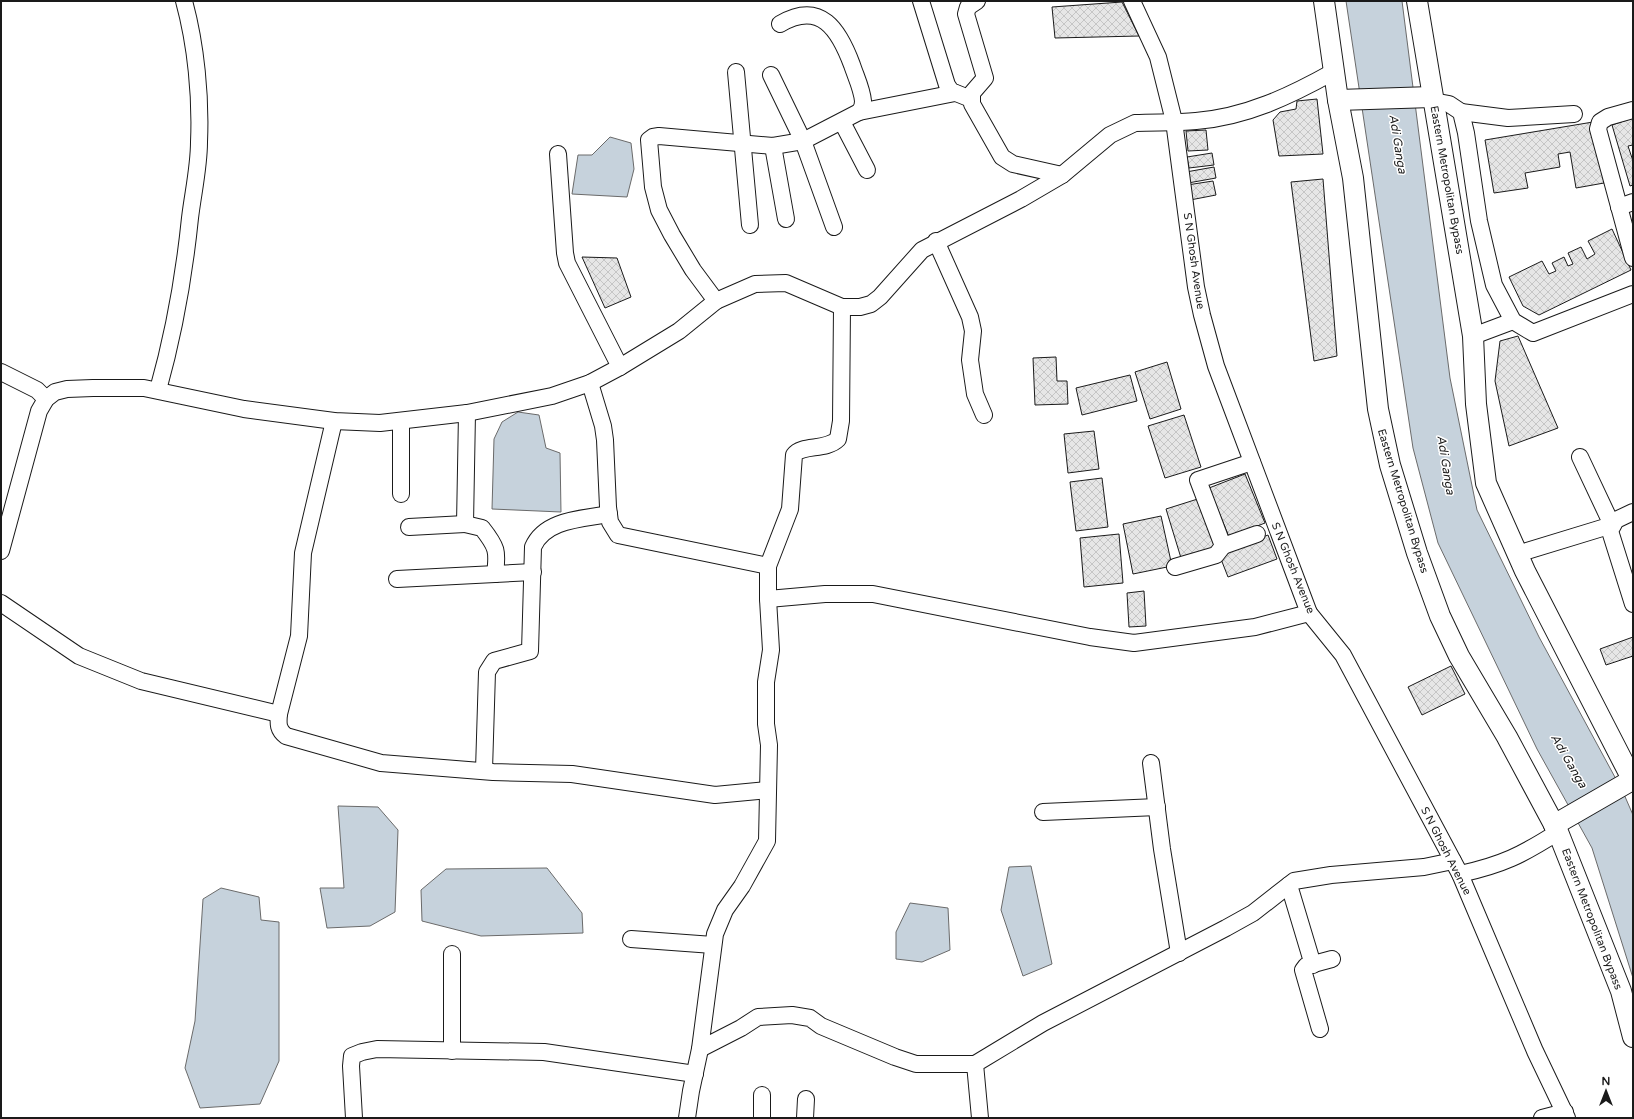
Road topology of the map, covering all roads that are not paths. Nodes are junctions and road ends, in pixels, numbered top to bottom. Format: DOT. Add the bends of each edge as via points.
graph roads {
  1 [pos="184,1"];
  2 [pos="921,1"];
  3 [pos="977,1"];
  4 [pos="1132,1"];
  5 [pos="1324,1"];
  6 [pos="1417,1"];
  7 [pos="780,24"];
  8 [pos="736,72"];
  9 [pos="1334,72"];
  10 [pos="772,75"];
  11 [pos="955,93"];
  12 [pos="971,99"];
  13 [pos="1433,99"];
  14 [pos="1338,100"];
  15 [pos="1633,110"];
  16 [pos="859,112"];
  17 [pos="1461,112"];
  18 [pos="1574,114"];
  19 [pos="1174,121"];
  20 [pos="842,122"];
  21 [pos="803,141"];
  22 [pos="743,144"];
  23 [pos="773,146"];
  24 [pos="558,154"];
  25 [pos="866,170"];
  26 [pos="1062,175"];
  27 [pos="1626,204"];
  28 [pos="786,219"];
  29 [pos="750,225"];
  30 [pos="834,227"];
  31 [pos="936,241"];
  32 [pos="1633,258"];
  33 [pos="1633,294"];
  34 [pos="716,301"];
  35 [pos="842,308"];
  36 [pos="1513,321"];
  37 [pos="1473,336"];
  38 [pos="620,367"];
  39 [pos="1,372"];
  40 [pos="590,383"];
  41 [pos="158,390"];
  42 [pos="46,399"];
  43 [pos="467,413"];
  44 [pos="984,415"];
  45 [pos="334,421"];
  46 [pos="401,422"];
  47 [pos="1580,457"];
  48 [pos="1252,462"];
  49 [pos="400,494"];
  50 [pos="1633,512"];
  51 [pos="609,514"];
  52 [pos="465,524"];
  53 [pos="1612,525"];
  54 [pos="409,527"];
  55 [pos="1257,534"];
  56 [pos="1223,546"];
  57 [pos="1,551"];
  58 [pos="1517,554"];
  59 [pos="768,566"];
  60 [pos="1175,567"];
  61 [pos="533,572"];
  62 [pos="495,574"];
  63 [pos="397,580"];
  64 [pos="768,599"];
  65 [pos="1,603"];
  66 [pos="1633,604"];
  67 [pos="1309,613"];
  68 [pos="279,714"];
  69 [pos="1151,763"];
  70 [pos="484,770"];
  71 [pos="1629,782"];
  72 [pos="768,790"];
  73 [pos="1157,807"];
  74 [pos="1043,812"];
  75 [pos="1556,829"];
  76 [pos="1456,868"];
  77 [pos="1289,885"];
  78 [pos="631,939"];
  79 [pos="713,945"];
  80 [pos="1179,953"];
  81 [pos="452,954"];
  82 [pos="1332,959"];
  83 [pos="1313,965"];
  84 [pos="1320,1029"];
  85 [pos="1633,1037"];
  86 [pos="700,1049"];
  87 [pos="452,1051"];
  88 [pos="975,1064"];
  89 [pos="695,1074"];
  90 [pos="762,1095"];
  91 [pos="806,1099"];
  92 [pos="1566,1115"];
  93 [pos="354,1118"];
  94 [pos="687,1118"];
  95 [pos="762,1118"];
  96 [pos="805,1118"];
  97 [pos="980,1118"];
  98 [pos="1542,1118"];
  1 -- 41 [label="street" via="191,31 199,98 199,143 182,283 169,351"];
  2 -- 11 [label="street" via="946,85"];
  3 -- 12 [label="street" via="968,7 966,14 985,78 973,91"];
  4 -- 19 [label="street, S N Ghosh Avenue" via="1158,57"];
  5 -- 9 [label="main road, Eastern Metropolitan Bypass"];
  6 -- 13 [label="main road, Eastern Metropolitan Bypass"];
  7 -- 16 [label="street" via="790,16 804,11 816,12 825,17 847,52 861,91 863,101"];
  8 -- 22 [label="street"];
  9 -- 14 [label="main road, Eastern Metropolitan Bypass"];
  9 -- 19 [label="street" via="1294,93 1253,110 1211,119"];
  10 -- 21 [label="street"];
  11 -- 12 [label="street"];
  11 -- 16 [label="street"];
  12 -- 26 [label="street" via="998,152 1006,160 1013,164"];
  13 -- 14 [label="main road, Eastern Metropolitan Bypass"];
  13 -- 17 [label="street" via="1449,104"];
  13 -- 37 [label="main road, Eastern Metropolitan Bypass"];
  14 -- 75 [label="main road, Eastern Metropolitan Bypass" via="1352,178 1378,409 1390,465 1417,553 1440,616 1459,656 1507,737"];
  15 -- 27 [label="street" via="1608,117 1600,122 1598,129"];
  16 -- 20 [label="street"];
  17 -- 18 [label="street" via="1508,118"];
  17 -- 36 [label="street" via="1479,221 1494,285"];
  19 -- 26 [label="street" via="1135,123 1126,126 1102,141"];
  19 -- 48 [label="street, S N Ghosh Avenue" via="1202,315 1216,366"];
  20 -- 21 [label="street"];
  20 -- 25 [label="street"];
  21 -- 23 [label="street"];
  21 -- 30 [label="street"];
  22 -- 23 [label="street"];
  22 -- 29 [label="street"];
  22 -- 34 [label="street" via="659,136 650,139 648,143 653,187 659,210 672,235"];
  23 -- 28 [label="street"];
  24 -- 38 [label="street" via="567,263"];
  26 -- 31 [label="street" via="1021,199"];
  27 -- 32 [label="street"];
  31 -- 35 [label="street" via="915,255 880,297 871,304 860,308"];
  31 -- 44 [label="street" via="970,317 973,331 970,360 976,402"];
  33 -- 36 [label="street" via="1533,333"];
  34 -- 35 [label="street" via="755,284 774,282 794,286"];
  34 -- 38 [label="street" via="679,331"];
  35 -- 59 [label="street" via="841,421 838,440 828,446 800,450 794,455 790,509"];
  36 -- 37 [label="street"];
  37 -- 58 [label="main road, Eastern Metropolitan Bypass" via="1476,404 1486,483"];
  38 -- 40 [label="street"];
  39 -- 42 [label="street" via="37,390"];
  40 -- 43 [label="street" via="552,396"];
  40 -- 51 [label="street" via="600,413 605,440"];
  41 -- 42 [label="street" via="130,387 67,389 55,392"];
  41 -- 45 [label="street" via="229,406"];
  42 -- 57 [label="street" via="36,421"];
  43 -- 46 [label="street"];
  43 -- 52 [label="street"];
  45 -- 46 [label="street"];
  45 -- 68 [label="street" via="303,553 300,636"];
  46 -- 49 [label="street"];
  47 -- 53 [label="street"];
  48 -- 56 [label="street" via="1198,480"];
  48 -- 67 [label="street, S N Ghosh Avenue"];
  50 -- 53 [label="street" via="1616,520"];
  51 -- 59 [label="street" via="610,522 618,535"];
  51 -- 61 [label="street" via="555,525 537,537 533,547"];
  52 -- 54 [label="street"];
  52 -- 62 [label="street" via="482,528 490,538 497,554"];
  53 -- 58 [label="street"];
  53 -- 66 [label="street" via="1611,537"];
  55 -- 56 [label="street"];
  56 -- 60 [label="street" via="1216,555"];
  58 -- 71 [label="main road, Eastern Metropolitan Bypass"];
  59 -- 64 [label="street"];
  61 -- 62 [label="street"];
  61 -- 70 [label="street" via="530,651 494,662 488,672"];
  62 -- 63 [label="street"];
  64 -- 67 [label="street" via="825,594 873,594 1090,637 1134,643 1256,627"];
  64 -- 72 [label="street" via="771,650 766,682 766,724 770,745"];
  65 -- 68 [label="street" via="79,656 141,681"];
  67 -- 76 [label="street, S N Ghosh Avenue" via="1343,655"];
  68 -- 70 [label="street" via="278,726 286,736 381,763"];
  69 -- 73 [label="street"];
  70 -- 72 [label="street" via="572,774 715,795"];
  71 -- 75 [label="main road, Eastern Metropolitan Bypass" via="1575,812"];
  72 -- 79 [label="street" via="767,841 742,886 725,910"];
  73 -- 74 [label="street"];
  73 -- 80 [label="street"];
  75 -- 76 [label="street" via="1511,860 1493,867"];
  75 -- 85 [label="main road, Eastern Metropolitan Bypass" via="1618,985"];
  76 -- 77 [label="street" via="1424,866 1331,875 1294,881"];
  76 -- 92 [label="street, S N Ghosh Avenue" via="1535,1051"];
  77 -- 80 [label="street" via="1253,913"];
  77 -- 83 [label="street"];
  78 -- 79 [label="street"];
  79 -- 86 [label="street"];
  80 -- 88 [label="street" via="1043,1023"];
  81 -- 87 [label="street"];
  82 -- 83 [label="street"];
  83 -- 84 [label="street" via="1304,968 1302,973"];
  86 -- 88 [label="street" via="758,1017 792,1015 810,1018 821,1026 895,1058 916,1064"];
  86 -- 89 [label="street"];
  87 -- 89 [label="street" via="544,1052"];
  87 -- 93 [label="street" via="377,1049 352,1056"];
  88 -- 97 [label="street"];
  89 -- 94 [label="street"];
  90 -- 95 [label="street"];
  91 -- 96 [label="street"];
  92 -- 98 [label="street"];
}
